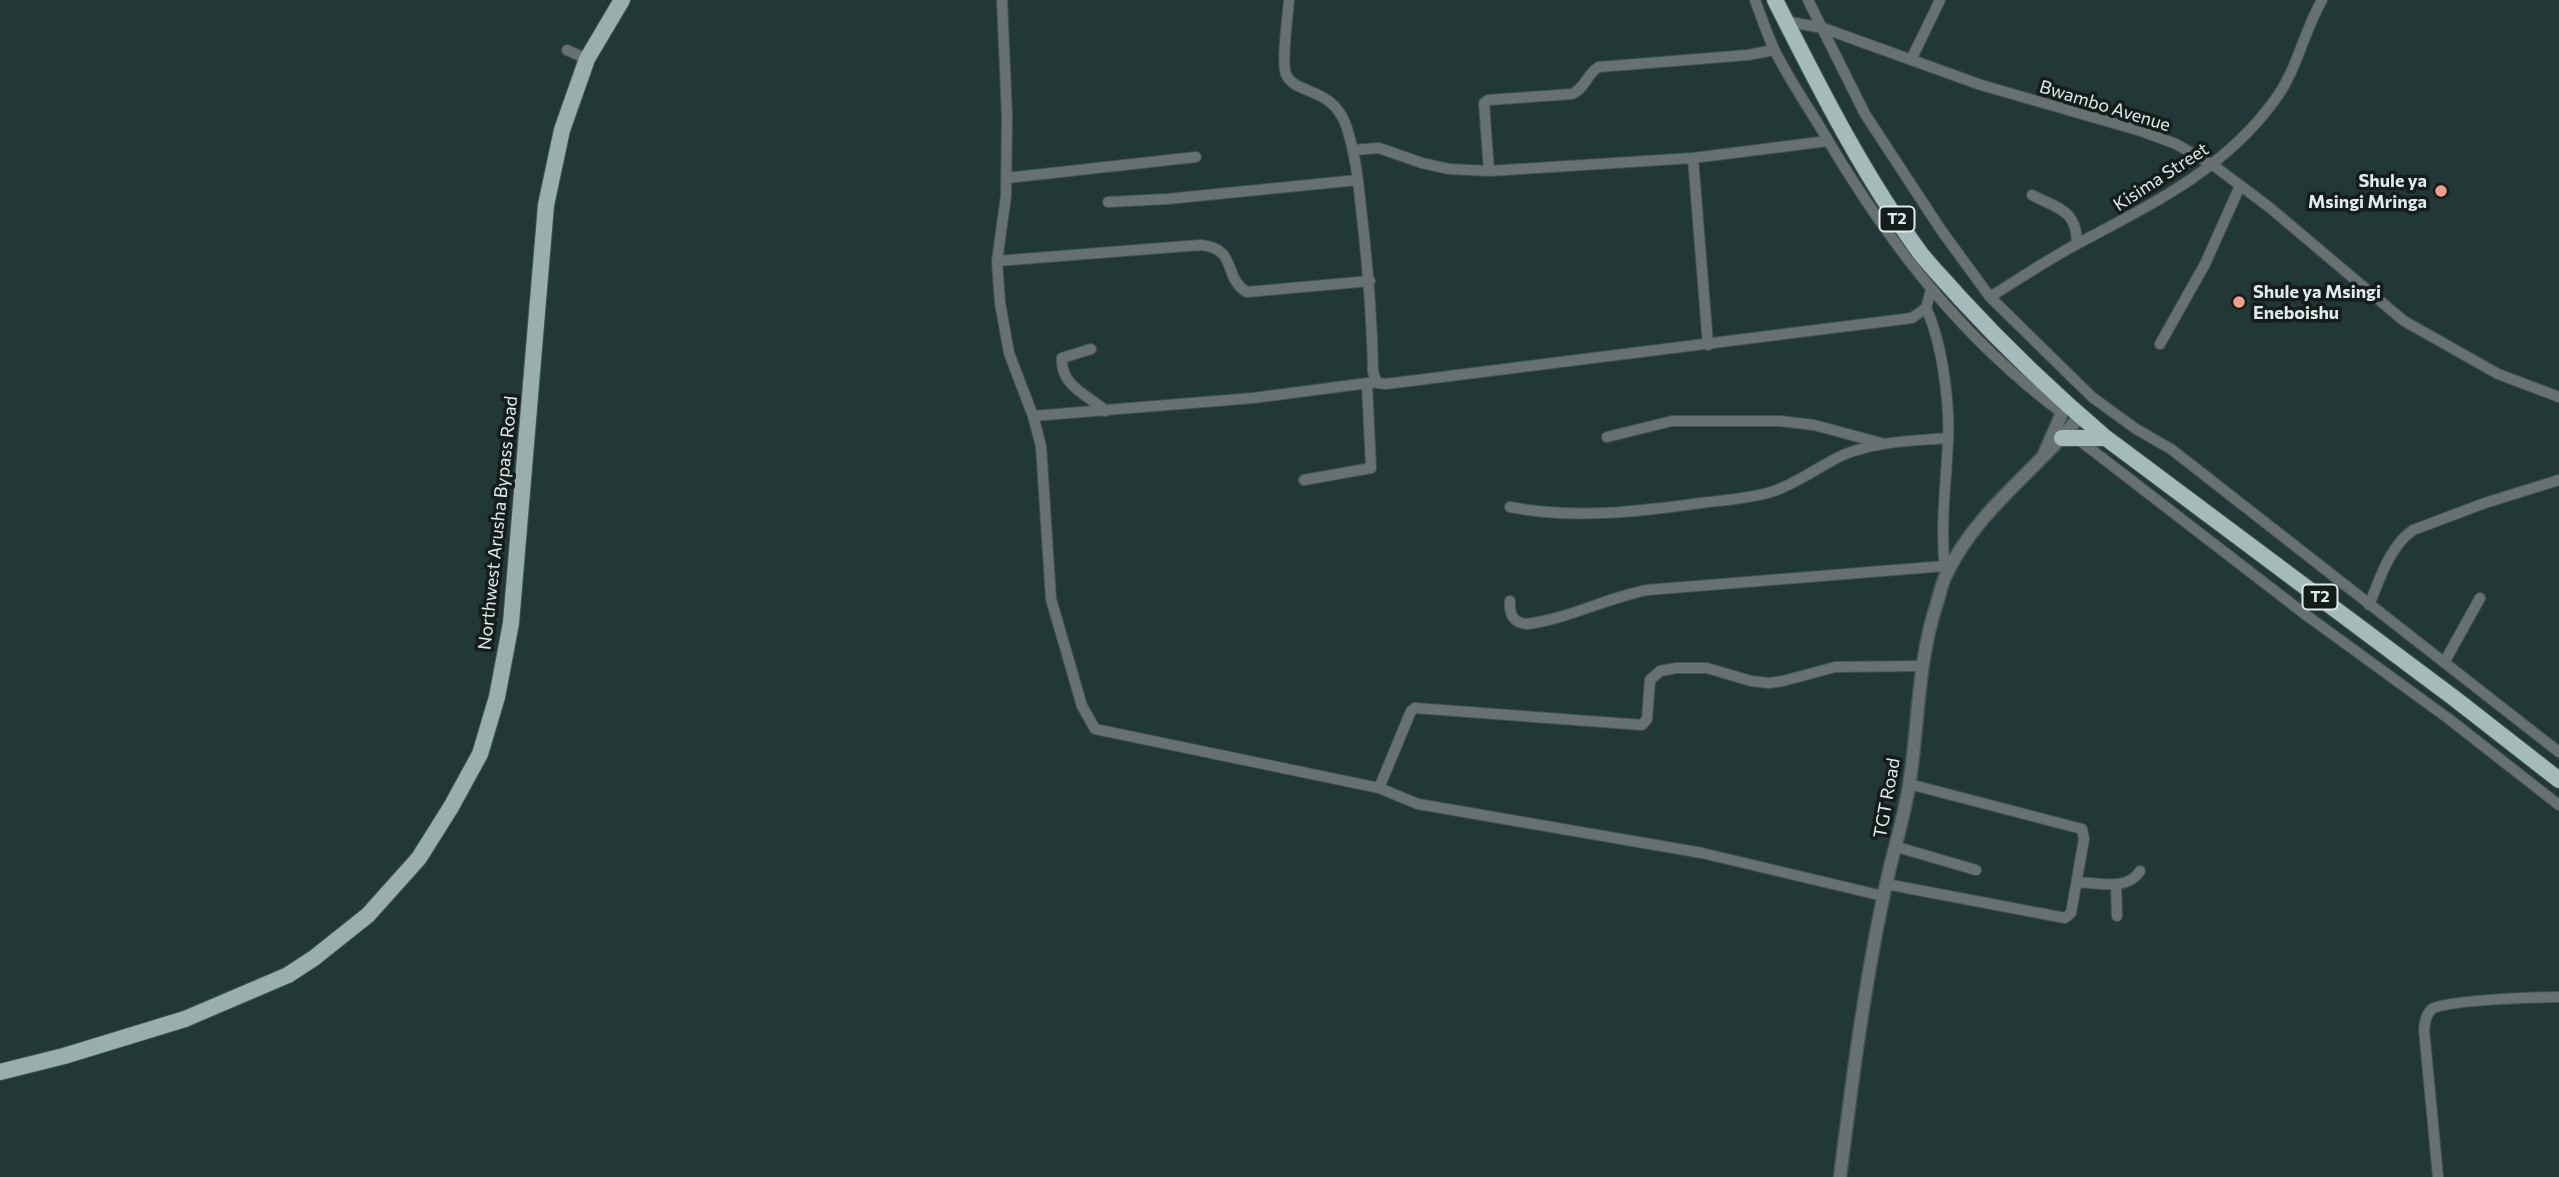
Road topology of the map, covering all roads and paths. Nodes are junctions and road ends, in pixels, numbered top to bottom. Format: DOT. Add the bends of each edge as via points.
graph roads {
  1 [pos="622,0"];
  2 [pos="1002,0"];
  3 [pos="1289,0"];
  4 [pos="1755,0"];
  5 [pos="1775,0"];
  6 [pos="1808,0"];
  7 [pos="1940,0"];
  8 [pos="2322,0"];
  9 [pos="1785,21"];
  10 [pos="1823,28"];
  11 [pos="567,50"];
  12 [pos="1774,50"];
  13 [pos="587,59"];
  14 [pos="1911,60"];
  15 [pos="1828,141"];
  16 [pos="1353,150"];
  17 [pos="1196,157"];
  18 [pos="1693,158"];
  19 [pos="2213,165"];
  20 [pos="1489,171"];
  21 [pos="1007,178"];
  22 [pos="1358,180"];
  23 [pos="2240,186"];
  24 [pos="2032,195"];
  25 [pos="1108,202"];
  26 [pos="2077,244"];
  27 [pos="998,261"];
  28 [pos="1370,281"];
  29 [pos="1931,290"];
  30 [pos="1990,297"];
  31 [pos="1926,308"];
  32 [pos="2160,344"];
  33 [pos="1708,345"];
  34 [pos="1091,349"];
  35 [pos="1371,383"];
  36 [pos="2558,394"];
  37 [pos="2064,408"];
  38 [pos="1106,411"];
  39 [pos="1034,416"];
  40 [pos="2080,416"];
  41 [pos="1607,437"];
  42 [pos="1948,438"];
  43 [pos="2069,438"];
  44 [pos="2106,438"];
  45 [pos="1881,443"];
  46 [pos="2042,458"];
  47 [pos="1304,480"];
  48 [pos="2559,480"];
  49 [pos="1510,508"];
  50 [pos="1945,570"];
  51 [pos="2480,598"];
  52 [pos="1510,601"];
  53 [pos="2368,605"];
  54 [pos="2445,661"];
  55 [pos="1921,666"];
  56 [pos="2559,752"];
  57 [pos="2559,780"];
  58 [pos="1909,785"];
  59 [pos="1379,788"];
  60 [pos="2559,804"];
  61 [pos="1897,847"];
  62 [pos="1976,870"];
  63 [pos="2140,871"];
  64 [pos="2077,882"];
  65 [pos="2116,884"];
  66 [pos="1885,890"];
  67 [pos="2117,916"];
  68 [pos="2559,997"];
  69 [pos="0,1072"];
  70 [pos="1840,1177"];
  71 [pos="2438,1177"];
  1 -- 13 [label="main road, Northwest Arusha Bypass Road"];
  2 -- 21 [label="street"];
  3 -- 16 [label="street" via="1287,77 1338,108"];
  4 -- 12 [label="street"];
  5 -- 9 [label="highway, T2"];
  6 -- 10 [label="street"];
  7 -- 14 [label="street"];
  8 -- 19 [label="street, Kisima Street" via="2286,84 2256,124"];
  9 -- 10 [label="street, Bwambo Avenue"];
  9 -- 37 [label="highway, T2" via="1878,191 1923,256"];
  10 -- 14 [label="street, Bwambo Avenue"];
  10 -- 30 [label="street" via="1865,114"];
  11 -- 13 [label="street"];
  12 -- 15 [label="street"];
  12 -- 20 [label="street" via="1600,67 1572,94 1488,100 1484,103"];
  13 -- 69 [label="main road, Northwest Arusha Bypass Road" via="562,130 546,205 511,623 480,754 451,807 419,858 368,915 288,975 185,1019"];
  14 -- 19 [label="street, Bwambo Avenue" via="2141,131"];
  15 -- 18 [label="street"];
  15 -- 29 [label="street" via="1865,202"];
  16 -- 20 [label="street" via="1379,148 1449,169"];
  16 -- 22 [label="street"];
  17 -- 21 [label="street"];
  18 -- 20 [label="street"];
  18 -- 33 [label="street"];
  19 -- 23 [label="street, Bwambo Avenue"];
  19 -- 26 [label="street, Kisima Street"];
  21 -- 27 [label="street"];
  22 -- 25 [label="street"];
  22 -- 28 [label="street"];
  23 -- 32 [label="street"];
  23 -- 36 [label="street, Bwambo Avenue" via="2404,321 2497,374"];
  24 -- 26 [label="street" via="2073,219"];
  26 -- 30 [label="street, Kisima Street"];
  27 -- 28 [label="street" via="1200,245 1221,250 1234,279 1247,292"];
  27 -- 39 [label="street" via="1009,352"];
  28 -- 35 [label="street"];
  29 -- 31 [label="street"];
  29 -- 37 [label="street" via="2026,386"];
  30 -- 53 [label="street" via="2092,397 2172,449"];
  31 -- 33 [label="street" via="1912,318"];
  31 -- 42 [label="street" via="1938,342"];
  33 -- 35 [label="street"];
  34 -- 38 [label="street" via="1062,358 1062,366 1072,387"];
  35 -- 38 [label="street"];
  35 -- 47 [label="street" via="1371,468"];
  37 -- 40 [label="highway, T2"];
  37 -- 46 [label="street"];
  38 -- 39 [label="street"];
  39 -- 59 [label="street" via="1041,446 1051,599 1082,706 1095,729"];
  40 -- 43 [label="street, TGT Road"];
  40 -- 44 [label="highway, T2"];
  41 -- 45 [label="street" via="1672,421 1780,421"];
  42 -- 45 [label="street"];
  42 -- 50 [label="street" via="1942,516"];
  43 -- 44 [label="highway"];
  43 -- 46 [label="street, TGT Road"];
  43 -- 60 [label="street"];
  44 -- 57 [label="highway, T2"];
  45 -- 49 [label="street" via="1840,456 1772,491 1740,498 1578,513"];
  46 -- 50 [label="street, TGT Road" via="1977,524"];
  48 -- 53 [label="street" via="2413,530 2393,552"];
  50 -- 52 [label="street" via="1647,590 1527,624 1513,618"];
  50 -- 55 [label="street, TGT Road"];
  51 -- 54 [label="street"];
  53 -- 54 [label="street"];
  54 -- 56 [label="street"];
  55 -- 58 [label="street, TGT Road"];
  55 -- 59 [label="street" via="1835,667 1769,683 1707,668 1660,671 1650,680 1647,719 1642,725 1415,708"];
  58 -- 61 [label="street, TGT Road"];
  58 -- 64 [label="street" via="2081,828 2084,839"];
  59 -- 66 [label="street" via="1418,804"];
  61 -- 62 [label="street"];
  61 -- 66 [label="street, TGT Road"];
  63 -- 65 [label="street" via="2130,881"];
  64 -- 65 [label="street"];
  64 -- 66 [label="street" via="2067,918"];
  65 -- 67 [label="street"];
  66 -- 70 [label="street, TGT Road" via="1855,1055"];
  68 -- 71 [label="street" via="2446,1004 2426,1016"];
}
